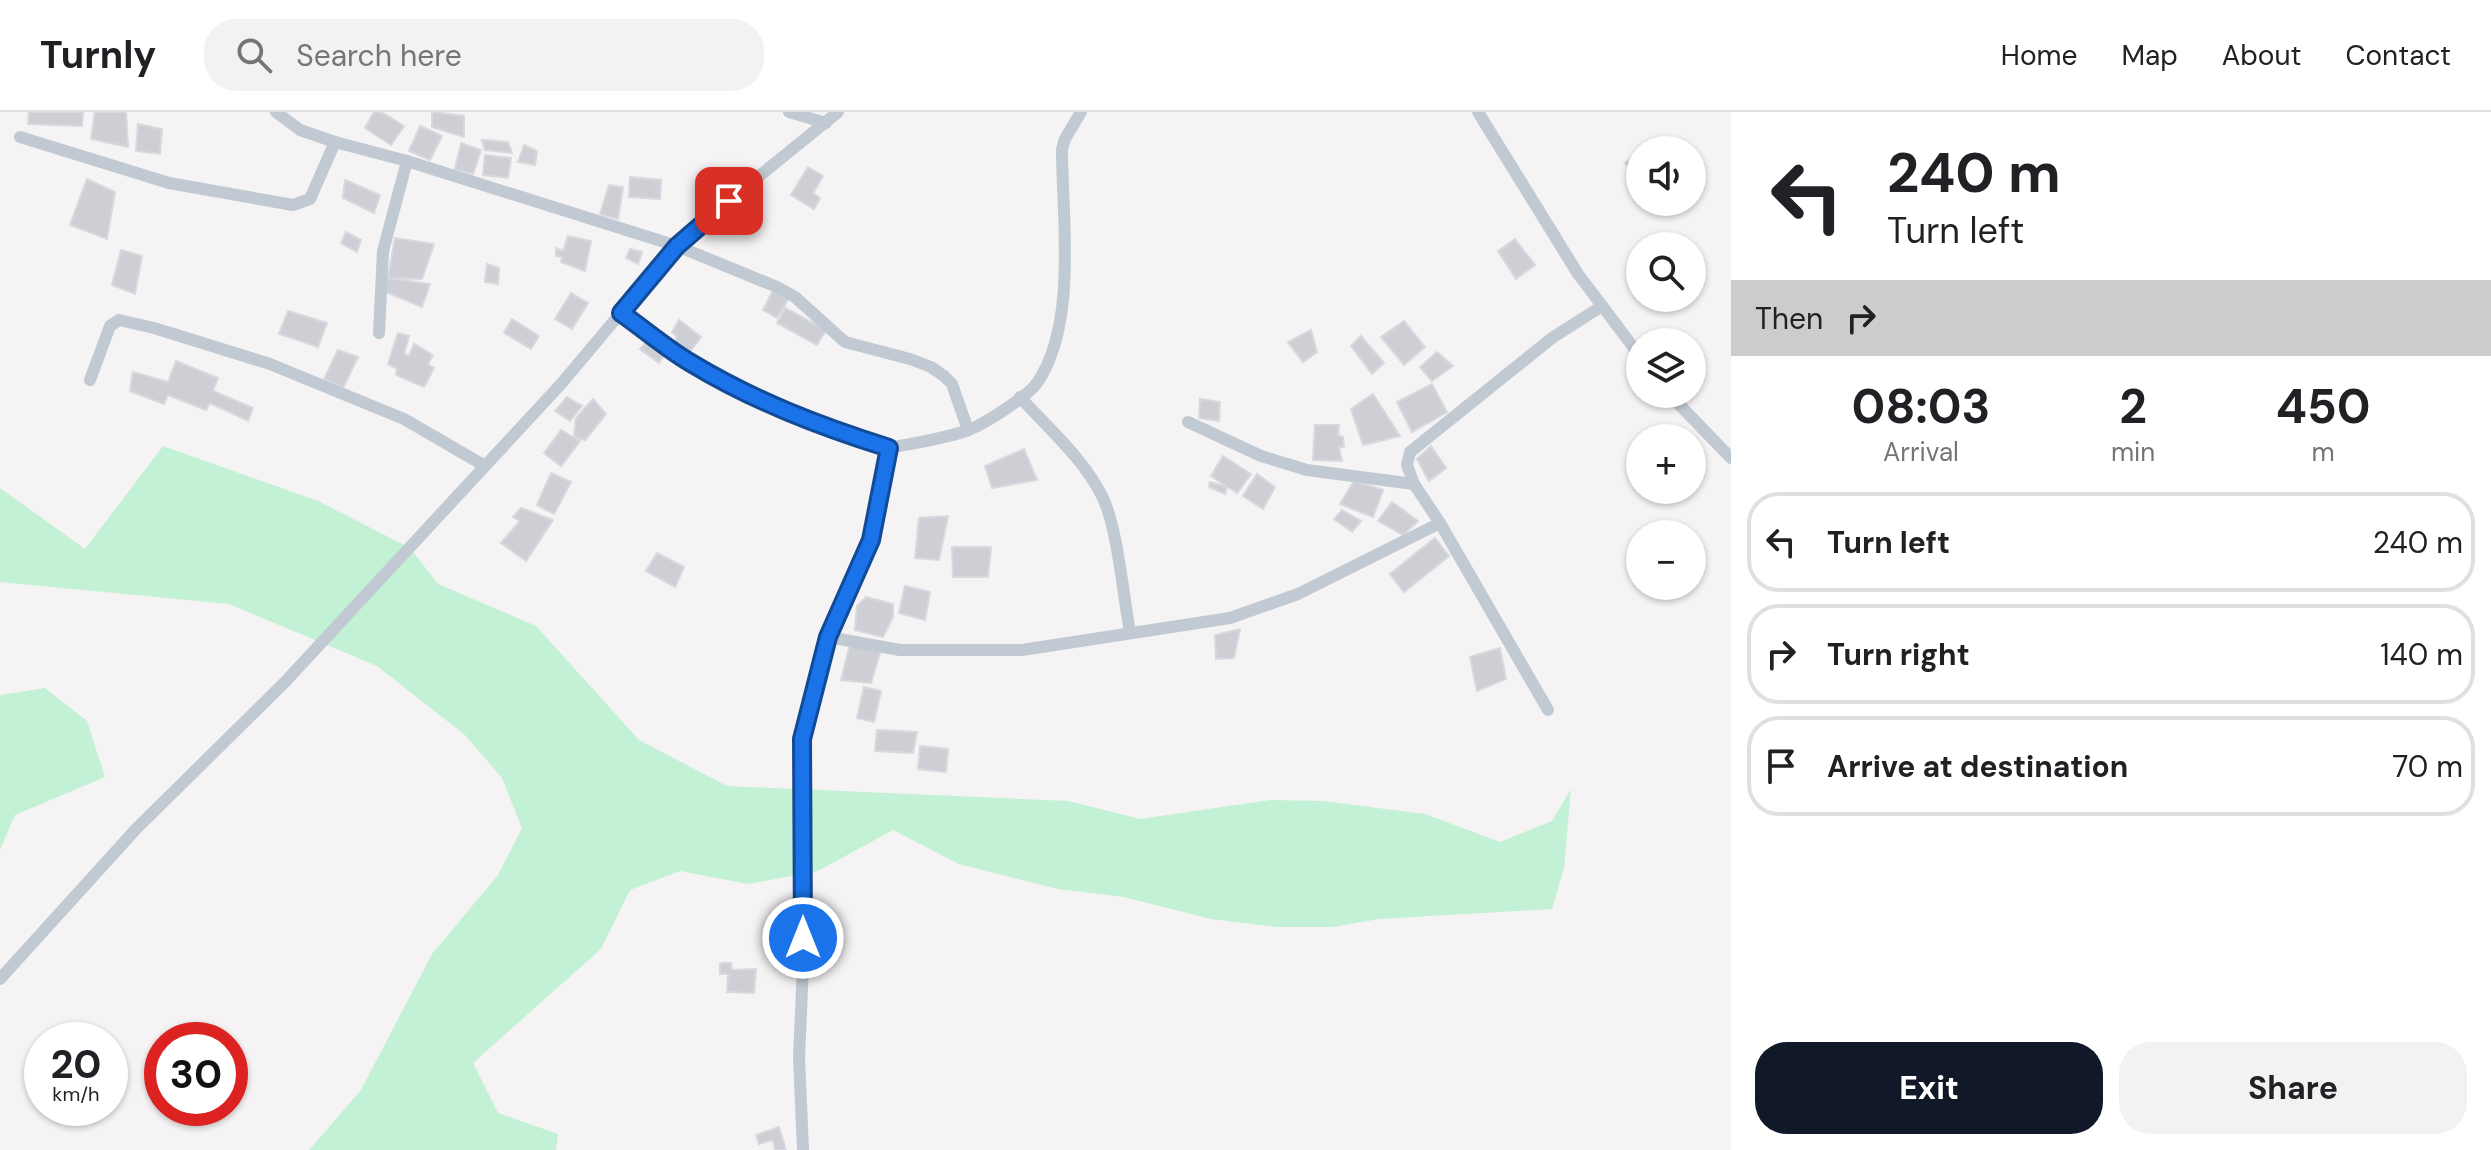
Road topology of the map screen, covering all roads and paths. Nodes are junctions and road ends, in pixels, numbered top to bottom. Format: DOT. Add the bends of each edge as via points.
graph roads {
  1 [pos="276,112"];
  2 [pos="789,112"];
  3 [pos="838,112"];
  4 [pos="1081,112"];
  5 [pos="1478,112"];
  6 [pos="826,123"];
  7 [pos="20,137"];
  8 [pos="335,142"];
  9 [pos="407,161"];
  10 [pos="677,246"];
  11 [pos="1602,306"];
  12 [pos="621,313"];
  13 [pos="379,333"];
  14 [pos="1626,338"];
  15 [pos="90,380"];
  16 [pos="1020,397"];
  17 [pos="1683,408"];
  18 [pos="1188,422"];
  19 [pos="968,430"];
  20 [pos="889,448"];
  21 [pos="1731,458"];
  22 [pos="485,466"];
  23 [pos="1414,484"];
  24 [pos="1440,523"];
  25 [pos="1130,632"];
  26 [pos="828,637"];
  27 [pos="1548,710"];
  28 [pos="0,979"];
  29 [pos="803,1150"];
  1 -- 8 [label="street" via="300,130"];
  2 -- 6 [label="street"];
  3 -- 6 [label="street"];
  4 -- 16 [label="street" via="1062,149 1066,223 1061,312 1036,384"];
  5 -- 11 [label="street"];
  6 -- 10 [label="street"];
  7 -- 8 [label="street" via="169,183 293,205 310,199"];
  8 -- 9 [label="street"];
  9 -- 10 [label="street"];
  9 -- 13 [label="street" via="383,251"];
  10 -- 12 [label="street"];
  10 -- 19 [label="street" via="795,297 845,342 931,367 952,384"];
  11 -- 14 [label="street"];
  11 -- 23 [label="street" via="1552,338 1410,452 1407,465"];
  12 -- 20 [label="street" via="689,362 755,399"];
  12 -- 22 [label="street"];
  15 -- 22 [label="street" via="110,326 119,320 270,364 404,419"];
  16 -- 19 [label="street"];
  16 -- 25 [label="street" via="1103,498"];
  17 -- 21 [label="street"];
  18 -- 23 [label="street" via="1261,456 1307,470"];
  19 -- 20 [label="street"];
  20 -- 26 [label="street" via="871,540"];
  22 -- 28 [label="street" via="285,682 136,829"];
  23 -- 24 [label="street"];
  24 -- 25 [label="street" via="1271,604 1230,618"];
  24 -- 27 [label="street"];
  25 -- 26 [label="street" via="1022,650 900,650"];
  26 -- 29 [label="street" via="802,739"];
}
